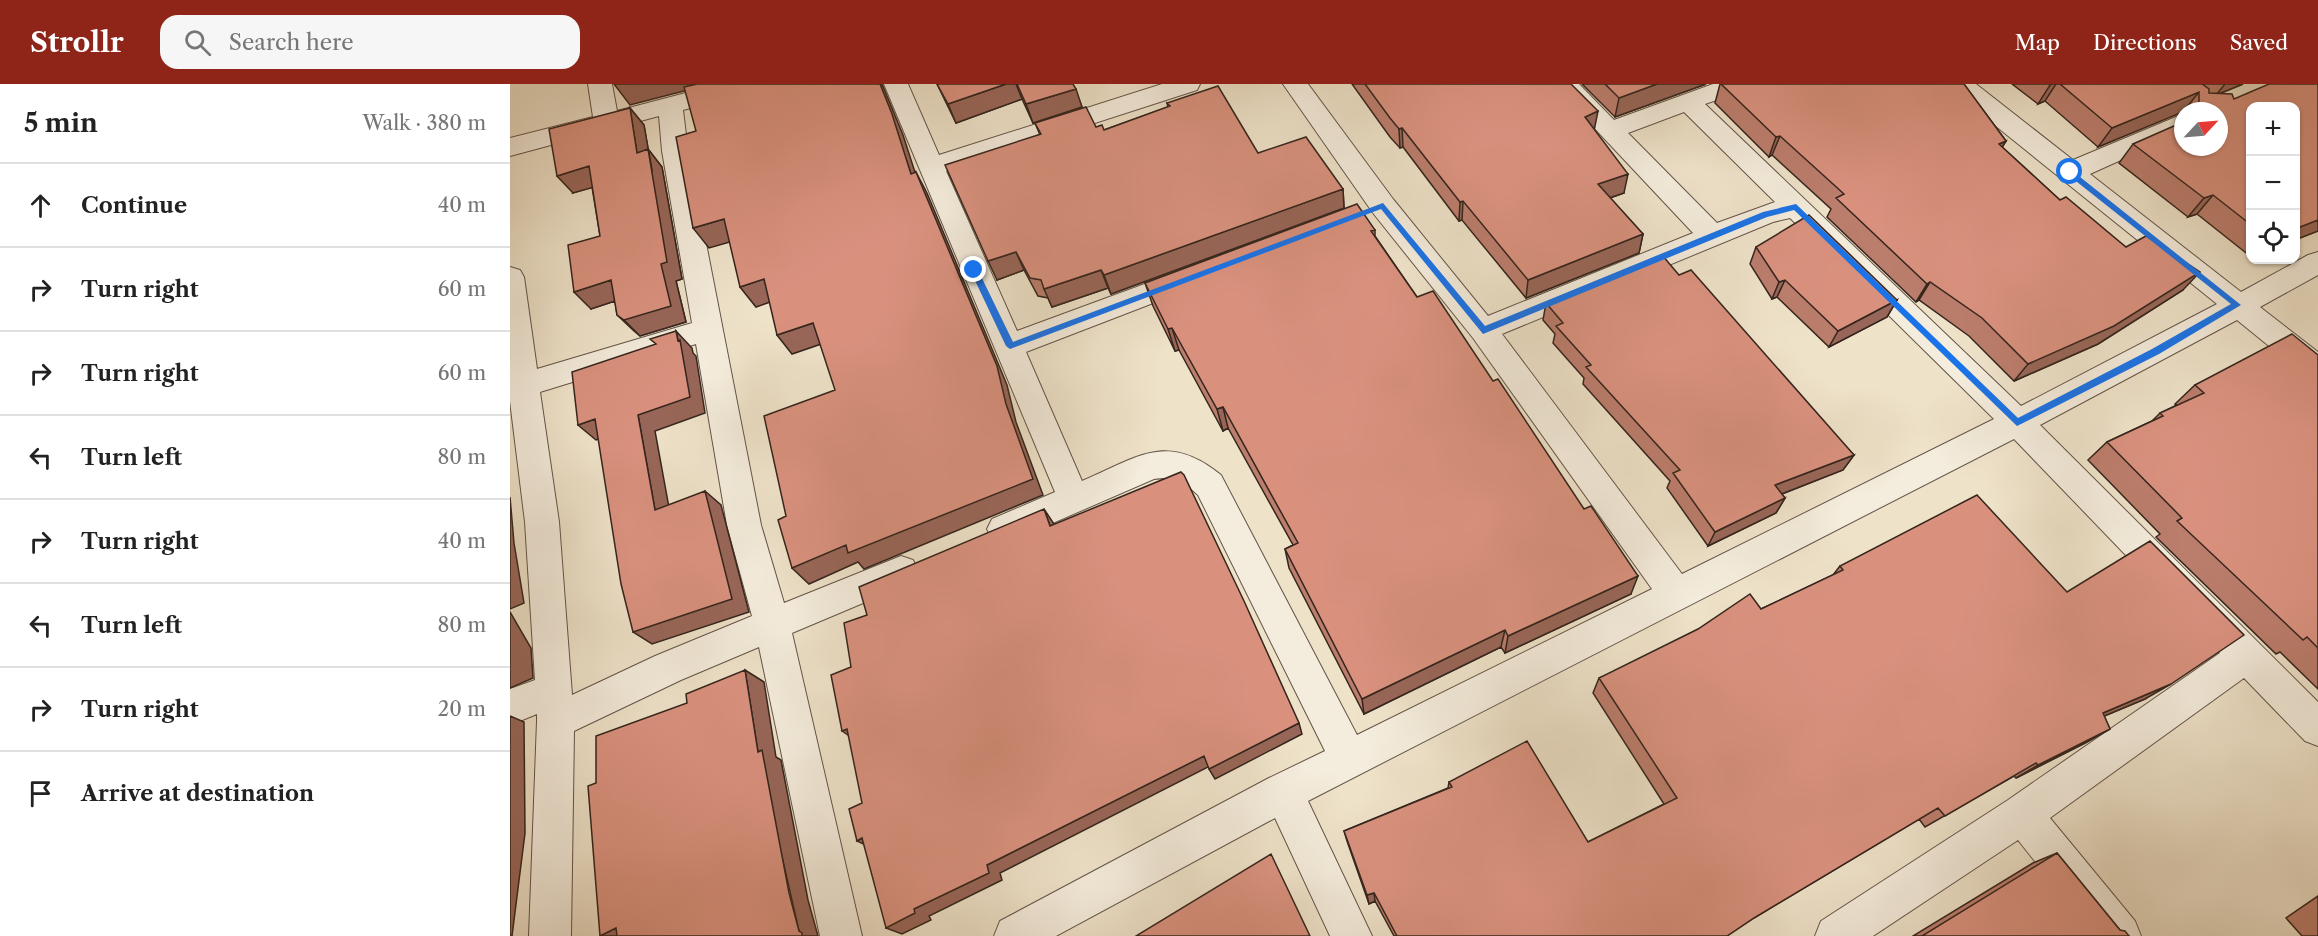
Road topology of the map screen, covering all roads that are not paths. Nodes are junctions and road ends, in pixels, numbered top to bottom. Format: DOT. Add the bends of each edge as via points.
graph roads {
  1 [pos="600,84"];
  2 [pos="750,84"];
  3 [pos="896,84"];
  4 [pos="1188,84"];
  5 [pos="1294,84"];
  6 [pos="1565,84"];
  7 [pos="1737,84"];
  8 [pos="1960,84"];
  9 [pos="1688,102"];
  10 [pos="670,104"];
  11 [pos="606,121"];
  12 [pos="2174,126"];
  13 [pos="1611,130"];
  14 [pos="510,147"];
  15 [pos="930,166"];
  16 [pos="2070,172"];
  17 [pos="1796,207"];
  18 [pos="1713,236"];
  19 [pos="2318,262"];
  20 [pos="1218,268"];
  21 [pos="510,277"];
  22 [pos="2237,305"];
  23 [pos="708,329"];
  24 [pos="1483,330"];
  25 [pos="1010,346"];
  26 [pos="2318,369"];
  27 [pos="517,387"];
  28 [pos="2017,422"];
  29 [pos="1074,500"];
  30 [pos="977,540"];
  31 [pos="934,557"];
  32 [pos="1676,594"];
  33 [pos="772,623"];
  34 [pos="2247,655"];
  35 [pos="555,705"];
  36 [pos="510,707"];
  37 [pos="2318,728"];
  38 [pos="1349,758"];
  39 [pos="1283,792"];
  40 [pos="2022,814"];
  41 [pos="550,936"];
  42 [pos="841,936"];
  43 [pos="1015,936"];
  44 [pos="1351,936"];
  45 [pos="1836,936"];
  46 [pos="2120,936"];
  1 -- 11 [label="street"];
  2 -- 10 [label="street"];
  3 -- 15 [label="street"];
  4 -- 15 [label="street"];
  5 -- 24 [label="street" via="1372,210"];
  6 -- 13 [label="street"];
  7 -- 9 [label="street"];
  8 -- 16 [label="street"];
  9 -- 13 [label="street"];
  9 -- 17 [label="street"];
  10 -- 11 [label="street"];
  10 -- 23 [label="street"];
  11 -- 14 [label="street"];
  12 -- 16 [label="street"];
  13 -- 18 [label="street"];
  15 -- 25 [label="street"];
  16 -- 22 [label="street"];
  17 -- 18 [label="street" via="1766,214"];
  17 -- 28 [label="street"];
  18 -- 24 [label="street"];
  19 -- 22 [label="street"];
  20 -- 25 [label="street"];
  21 -- 27 [label="street"];
  22 -- 26 [label="street"];
  22 -- 28 [label="street" via="2156,352"];
  23 -- 27 [label="street"];
  23 -- 33 [label="street" via="744,525"];
  24 -- 32 [label="street"];
  25 -- 29 [label="street"];
  27 -- 35 [label="street" via="542,522"];
  28 -- 32 [label="street"];
  28 -- 34 [label="street"];
  29 -- 30 [label="street"];
  29 -- 38 [label="street" via="1151,466 1174,463 1192,470 1210,485"];
  31 -- 33 [label="street"];
  32 -- 38 [label="street"];
  33 -- 35 [label="street" via="668,668"];
  33 -- 42 [label="street"];
  34 -- 37 [label="street"];
  34 -- 40 [label="street"];
  35 -- 36 [label="street"];
  35 -- 41 [label="street"];
  38 -- 39 [label="street"];
  39 -- 43 [label="street"];
  39 -- 44 [label="street"];
  40 -- 45 [label="street"];
  40 -- 46 [label="street"];
}
